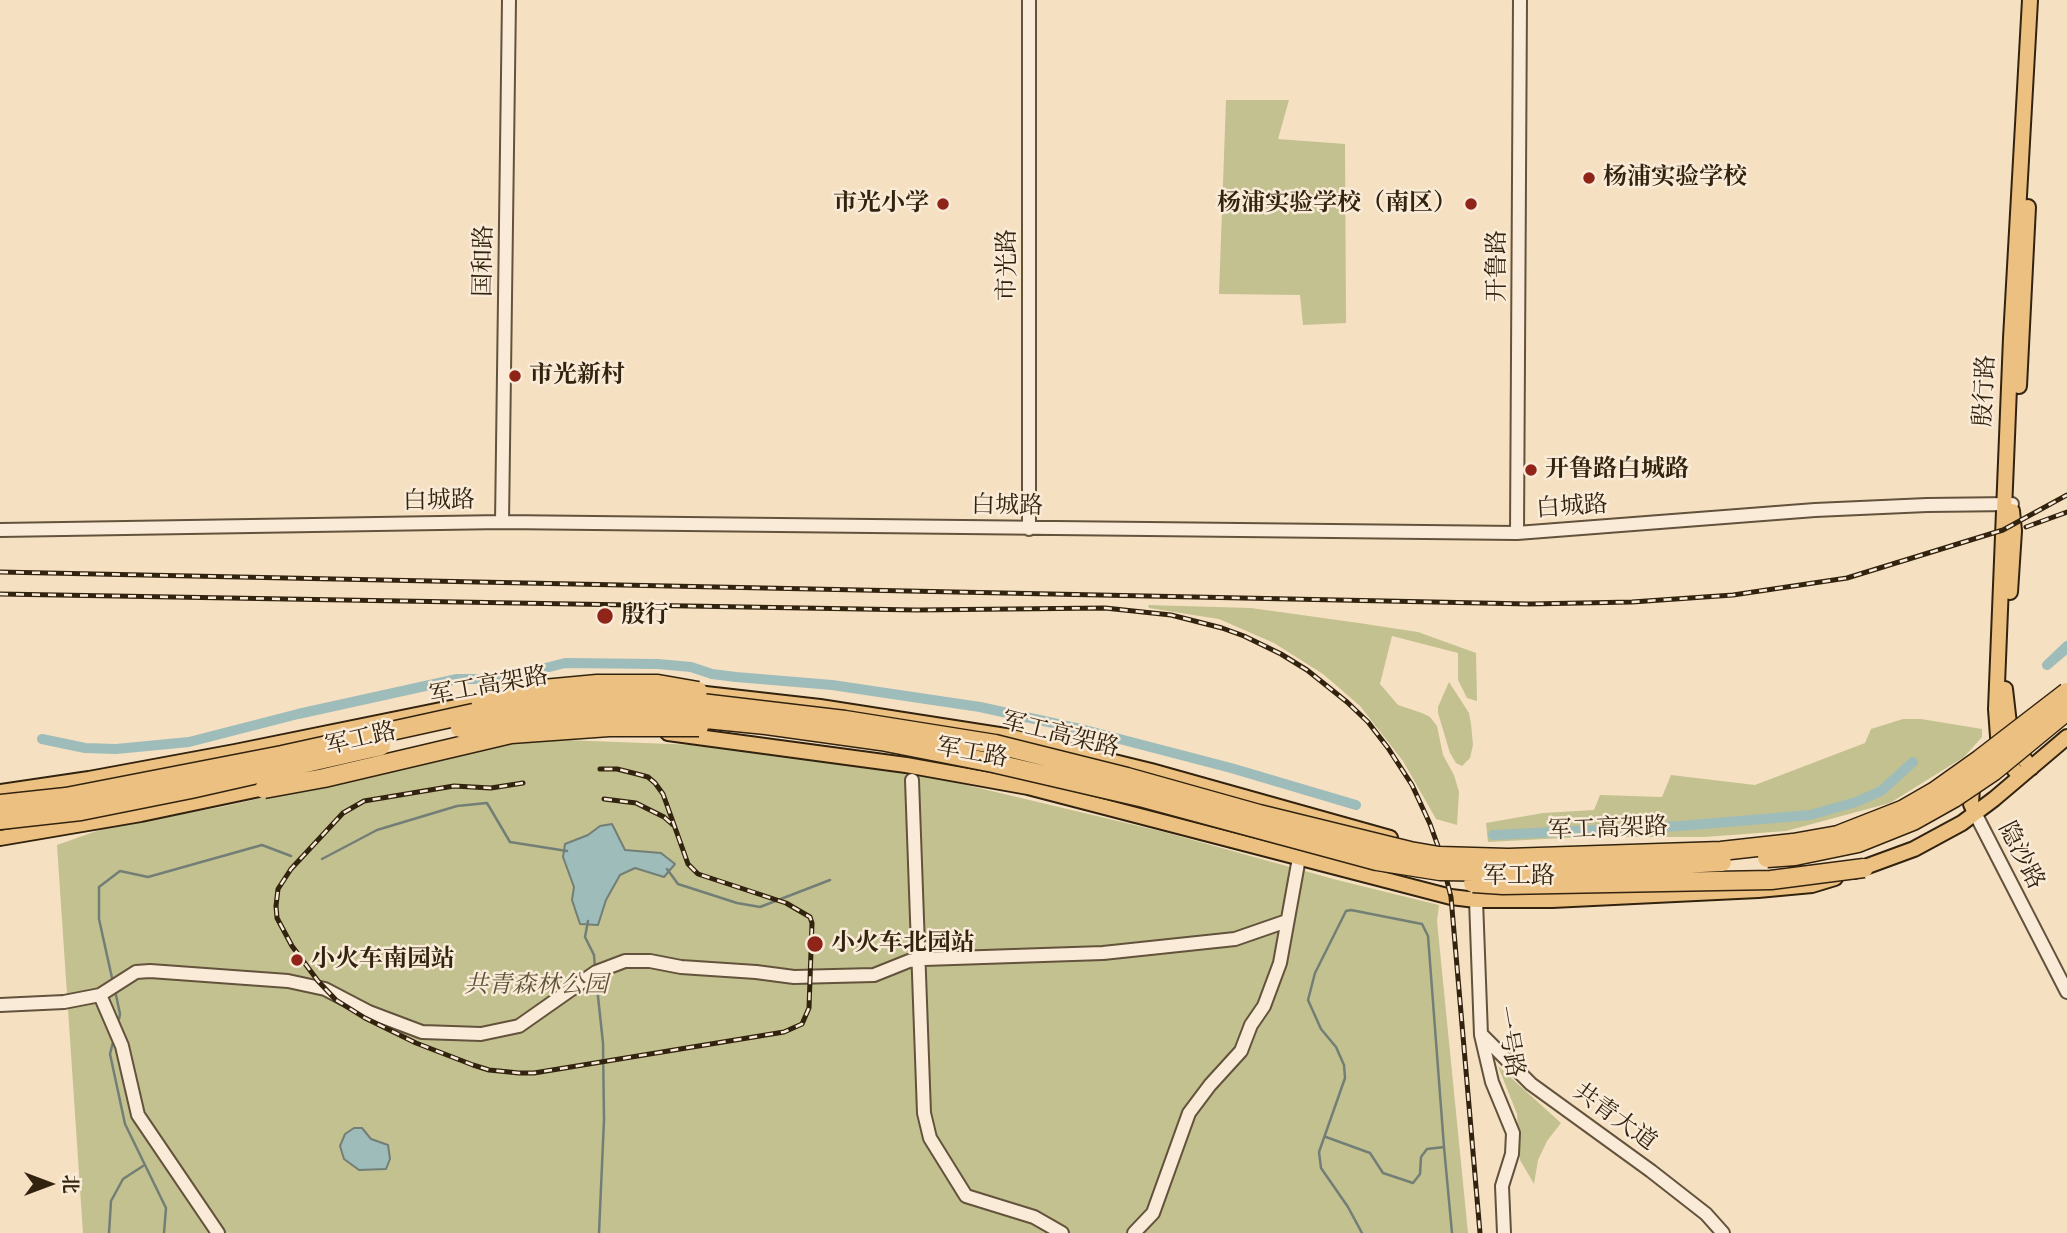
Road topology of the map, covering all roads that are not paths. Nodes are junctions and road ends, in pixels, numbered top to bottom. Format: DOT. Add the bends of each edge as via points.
graph roads {
  1 [pos="509,0"];
  2 [pos="1029,0"];
  3 [pos="1520,0"];
  4 [pos="2030,0"];
  5 [pos="2039,0"];
  6 [pos="2008,504"];
  7 [pos="502,522"];
  8 [pos="1029,529"];
  9 [pos="0,530"];
  10 [pos="1517,533"];
  11 [pos="2064,698"];
  12 [pos="804,714"];
  13 [pos="766,726"];
  14 [pos="2067,727"];
  15 [pos="2067,737"];
  16 [pos="2005,745"];
  17 [pos="260,746"];
  18 [pos="2026,772"];
  19 [pos="912,780"];
  20 [pos="264,789"];
  21 [pos="0,792"];
  22 [pos="0,804"];
  23 [pos="1915,808"];
  24 [pos="1975,813"];
  25 [pos="0,820"];
  26 [pos="0,838"];
  27 [pos="1927,842"];
  28 [pos="1479,854"];
  29 [pos="1299,858"];
  30 [pos="1398,866"];
  31 [pos="1864,868"];
  32 [pos="1476,900"];
  33 [pos="1287,921"];
  34 [pos="917,960"];
  35 [pos="2067,992"];
  36 [pos="100,995"];
  37 [pos="0,1005"];
  38 [pos="1481,1035"];
  39 [pos="218,1233"];
  40 [pos="1062,1233"];
  41 [pos="1134,1233"];
  42 [pos="1504,1233"];
  43 [pos="1723,1233"];
  1 -- 7 [label="street, 国和路"];
  2 -- 8 [label="street, 市光路"];
  3 -- 10 [label="street, 开鲁路"];
  4 -- 6 [label="main road, 殷行路"];
  5 -- 6 [label="main road, 殷行路"];
  6 -- 10 [label="street, 白城路" via="1815,510"];
  6 -- 16 [label="main road, 殷行路" via="2014,531"];
  7 -- 8 [label="street, 白城路"];
  7 -- 9 [label="street, 白城路"];
  8 -- 10 [label="street, 白城路"];
  11 -- 12 [label="highway, 军工高架路, bridge" via="1935,791 1902,810 1838,835 1721,850 1508,858 1410,851 995,744"];
  11 -- 14 [label="main road" via="2055,719"];
  11 -- 16 [label="main road, 军工路"];
  11 -- 30 [label="highway, 军工高架路, bridge" via="1994,771 1913,821 1858,843 1795,856 1688,864 1509,872"];
  12 -- 17 [label="highway, bridge" via="658,684 597,684 522,691 318,741"];
  12 -- 22 [label="highway, 军工高架路, bridge" via="659,698 554,699 79,794"];
  13 -- 20 [label="highway, bridge" via="609,727 511,734"];
  13 -- 25 [label="highway, 军工高架路, bridge" via="636,712 547,714 471,726 93,808"];
  13 -- 30 [label="highway, 军工高架路, bridge" via="881,741 993,763"];
  15 -- 18 [label="main road, 军工路"];
  16 -- 18 [label="main road, 殷行路"];
  16 -- 23 [label="main road, 军工路" via="1939,797"];
  16 -- 24 [label="main road, 军工路" via="1972,787"];
  17 -- 21 [label="main road, 军工路"];
  17 -- 28 [label="main road, 军工路" via="541,691 671,690 1012,737 1151,771 1396,841"];
  18 -- 24 [label="main road, 军工路"];
  19 -- 34 [label="street"];
  20 -- 26 [label="main road, 军工路"];
  20 -- 29 [label="main road, 军工路" via="507,730 615,726 906,765 1028,787"];
  23 -- 27 [label="main road" via="1928,820"];
  23 -- 28 [label="main road, 军工路" via="1875,823 1793,839 1553,855"];
  24 -- 27 [label="main road, 军工路"];
  24 -- 35 [label="street, 隐沙路"];
  27 -- 31 [label="main road, 军工路"];
  28 -- 32 [label="street, 一号路"];
  29 -- 32 [label="main road, 军工路"];
  29 -- 33 [label="street"];
  30 -- 31 [label="highway, bridge" via="1439,878 1503,885 1771,880"];
  31 -- 32 [label="main road, 军工路" via="1812,885 1758,890"];
  32 -- 38 [label="street, 一号路"];
  33 -- 34 [label="street" via="1235,940 1103,953"];
  33 -- 41 [label="street" via="1280,963 1264,1006 1241,1051 1189,1113 1153,1213"];
  34 -- 36 [label="street" via="874,975 794,977 625,961 596,972 519,1026 481,1034 422,1032 325,989 288,981 136,972"];
  34 -- 40 [label="street" via="923,1113 930,1138 966,1196 1034,1217"];
  36 -- 37 [label="street"];
  36 -- 39 [label="street" via="122,1046 138,1115"];
  38 -- 42 [label="street, 一号路" via="1492,1082 1513,1133 1502,1186"];
  38 -- 43 [label="street, 共青大道" via="1531,1084 1651,1171"];
}
